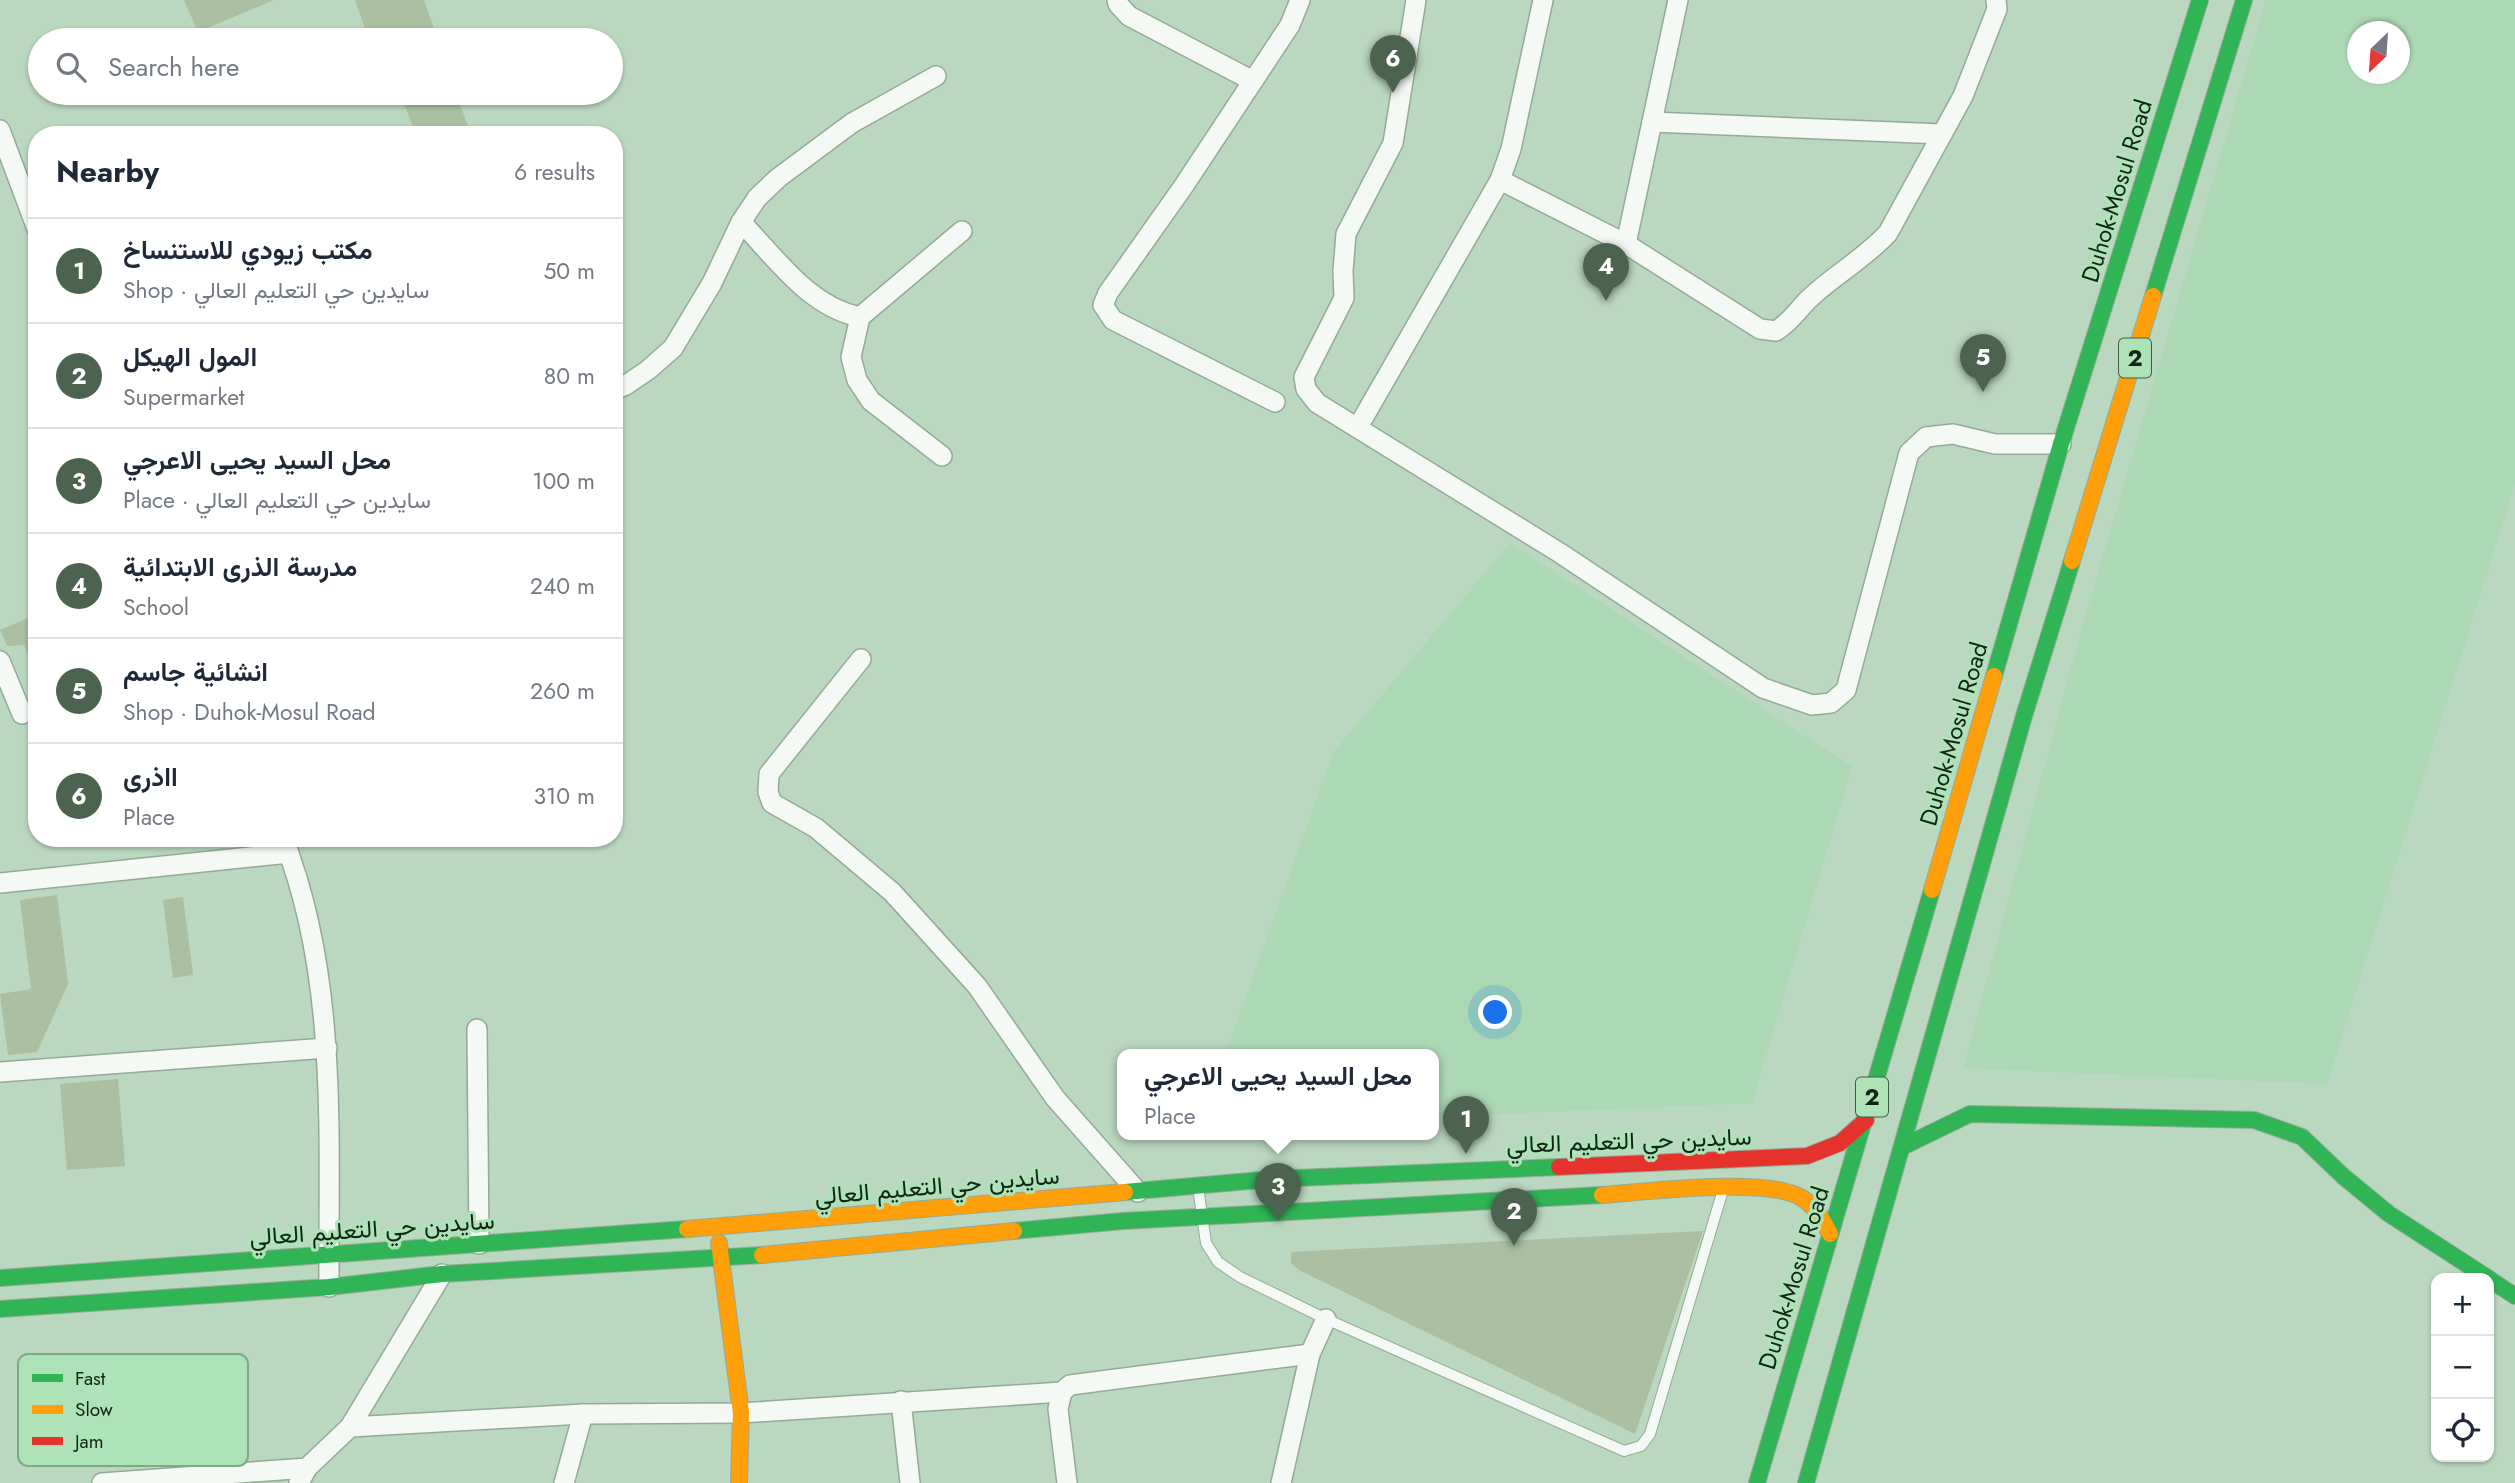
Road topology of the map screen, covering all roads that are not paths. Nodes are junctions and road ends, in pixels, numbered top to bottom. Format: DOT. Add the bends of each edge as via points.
graph roads {
  1 [pos="1117,0"];
  2 [pos="1300,0"];
  3 [pos="1416,0"];
  4 [pos="1543,0"];
  5 [pos="1678,0"];
  6 [pos="1996,0"];
  7 [pos="2200,0"];
  8 [pos="2244,0"];
  9 [pos="936,76"];
  10 [pos="1253,80"];
  11 [pos="1652,122"];
  12 [pos="0,130"];
  13 [pos="1942,134"];
  14 [pos="1500,180"];
  15 [pos="28,205"];
  16 [pos="741,222"];
  17 [pos="962,230"];
  18 [pos="1626,244"];
  19 [pos="860,317"];
  20 [pos="623,386"];
  21 [pos="1275,402"];
  22 [pos="1358,427"];
  23 [pos="2062,444"];
  24 [pos="942,456"];
  25 [pos="861,659"];
  26 [pos="0,661"];
  27 [pos="22,713"];
  28 [pos="278,847"];
  29 [pos="286,847"];
  30 [pos="0,883"];
  31 [pos="477,1029"];
  32 [pos="327,1048"];
  33 [pos="0,1072"];
  34 [pos="1866,1119"];
  35 [pos="1902,1147"];
  36 [pos="1198,1186"];
  37 [pos="1723,1188"];
  38 [pos="1138,1192"];
  39 [pos="1201,1217"];
  40 [pos="717,1227"];
  41 [pos="1830,1234"];
  42 [pos="479,1244"];
  43 [pos="329,1255"];
  44 [pos="721,1259"];
  45 [pos="2479,1273"];
  46 [pos="442,1274"];
  47 [pos="0,1278"];
  48 [pos="2494,1283"];
  49 [pos="329,1287"];
  50 [pos="2515,1296"];
  51 [pos="0,1309"];
  52 [pos="1326,1320"];
  53 [pos="1310,1354"];
  54 [pos="1062,1392"];
  55 [pos="901,1401"];
  56 [pos="741,1413"];
  57 [pos="583,1414"];
  58 [pos="350,1427"];
  59 [pos="303,1475"];
  60 [pos="102,1483"];
  61 [pos="564,1483"];
  62 [pos="739,1483"];
  63 [pos="910,1483"];
  64 [pos="1067,1483"];
  65 [pos="1282,1483"];
  66 [pos="1757,1483"];
  67 [pos="1806,1483"];
  1 -- 10 [label="street" via="1129,16"];
  2 -- 10 [label="street" via="1290,25"];
  3 -- 22 [label="street" via="1393,143 1346,234 1344,298 1304,377 1306,389 1317,402"];
  4 -- 14 [label="street"];
  5 -- 11 [label="street"];
  6 -- 13 [label="street" via="1997,9 1964,96"];
  7 -- 23 [label="main road, Duhok-Mosul Road / 2"];
  8 -- 35 [label="main road, 2" via="2024,716"];
  9 -- 16 [label="street" via="841,131 778,178"];
  10 -- 21 [label="street" via="1103,305 1113,320"];
  11 -- 13 [label="street"];
  11 -- 18 [label="street"];
  12 -- 15 [label="street"];
  13 -- 18 [label="street" via="1888,233 1776,331 1760,329"];
  14 -- 18 [label="street"];
  14 -- 22 [label="street"];
  16 -- 19 [label="street" via="808,292 827,306"];
  16 -- 20 [label="street" via="673,348"];
  17 -- 19 [label="street"];
  19 -- 24 [label="street" via="851,357 857,380 871,401"];
  22 -- 23 [label="street" via="1763,688 1812,705 1830,703 1846,690 1909,453 1926,437 1953,434 1995,444"];
  23 -- 34 [label="main road, Duhok-Mosul Road / 2"];
  25 -- 38 [label="street" via="769,774 772,803 816,828 892,892 977,986 1055,1098"];
  26 -- 27 [label="street"];
  28 -- 30 [label="street"];
  29 -- 32 [label="street" via="316,954"];
  31 -- 42 [label="street"];
  32 -- 33 [label="street"];
  32 -- 43 [label="street"];
  34 -- 36 [label="main road, سايدين حي التعليم العالي" via="1851,1137 1807,1156"];
  34 -- 41 [label="main road, Duhok-Mosul Road / 2"];
  35 -- 45 [label="main road" via="1970,1114 2254,1120 2302,1137 2389,1214"];
  35 -- 67 [label="main road, 2"];
  36 -- 38 [label="main road, سايدين حي التعليم العالي"];
  36 -- 39 [label="lane"];
  37 -- 39 [label="main road, سايدين حي التعليم العالي"];
  37 -- 41 [label="main road, سايدين حي التعليم العالي" via="1770,1188 1801,1197 1824,1219"];
  37 -- 52 [label="lane" via="1650,1434 1641,1446 1624,1451"];
  38 -- 40 [label="main road, سايدين حي التعليم العالي"];
  39 -- 44 [label="main road, سايدين حي التعليم العالي"];
  39 -- 52 [label="lane" via="1206,1243 1218,1262"];
  40 -- 42 [label="main road, سايدين حي التعليم العالي"];
  40 -- 44 [label="main road"];
  41 -- 66 [label="main road, Duhok-Mosul Road / 2"];
  42 -- 43 [label="main road, سايدين حي التعليم العالي"];
  43 -- 47 [label="main road, سايدين حي التعليم العالي"];
  43 -- 49 [label="street"];
  44 -- 46 [label="main road, سايدين حي التعليم العالي"];
  44 -- 56 [label="main road"];
  46 -- 49 [label="main road, سايدين حي التعليم العالي"];
  46 -- 58 [label="street"];
  48 -- 50 [label="main road"];
  49 -- 51 [label="main road, سايدين حي التعليم العالي"];
  52 -- 53 [label="street"];
  53 -- 54 [label="street" via="1070,1385"];
  53 -- 65 [label="street"];
  54 -- 55 [label="street"];
  54 -- 64 [label="street" via="1058,1409"];
  55 -- 56 [label="street"];
  55 -- 63 [label="street"];
  56 -- 57 [label="street"];
  56 -- 62 [label="main road"];
  57 -- 58 [label="street"];
  57 -- 61 [label="street"];
  58 -- 59 [label="street"];
  59 -- 60 [label="street"];
}
